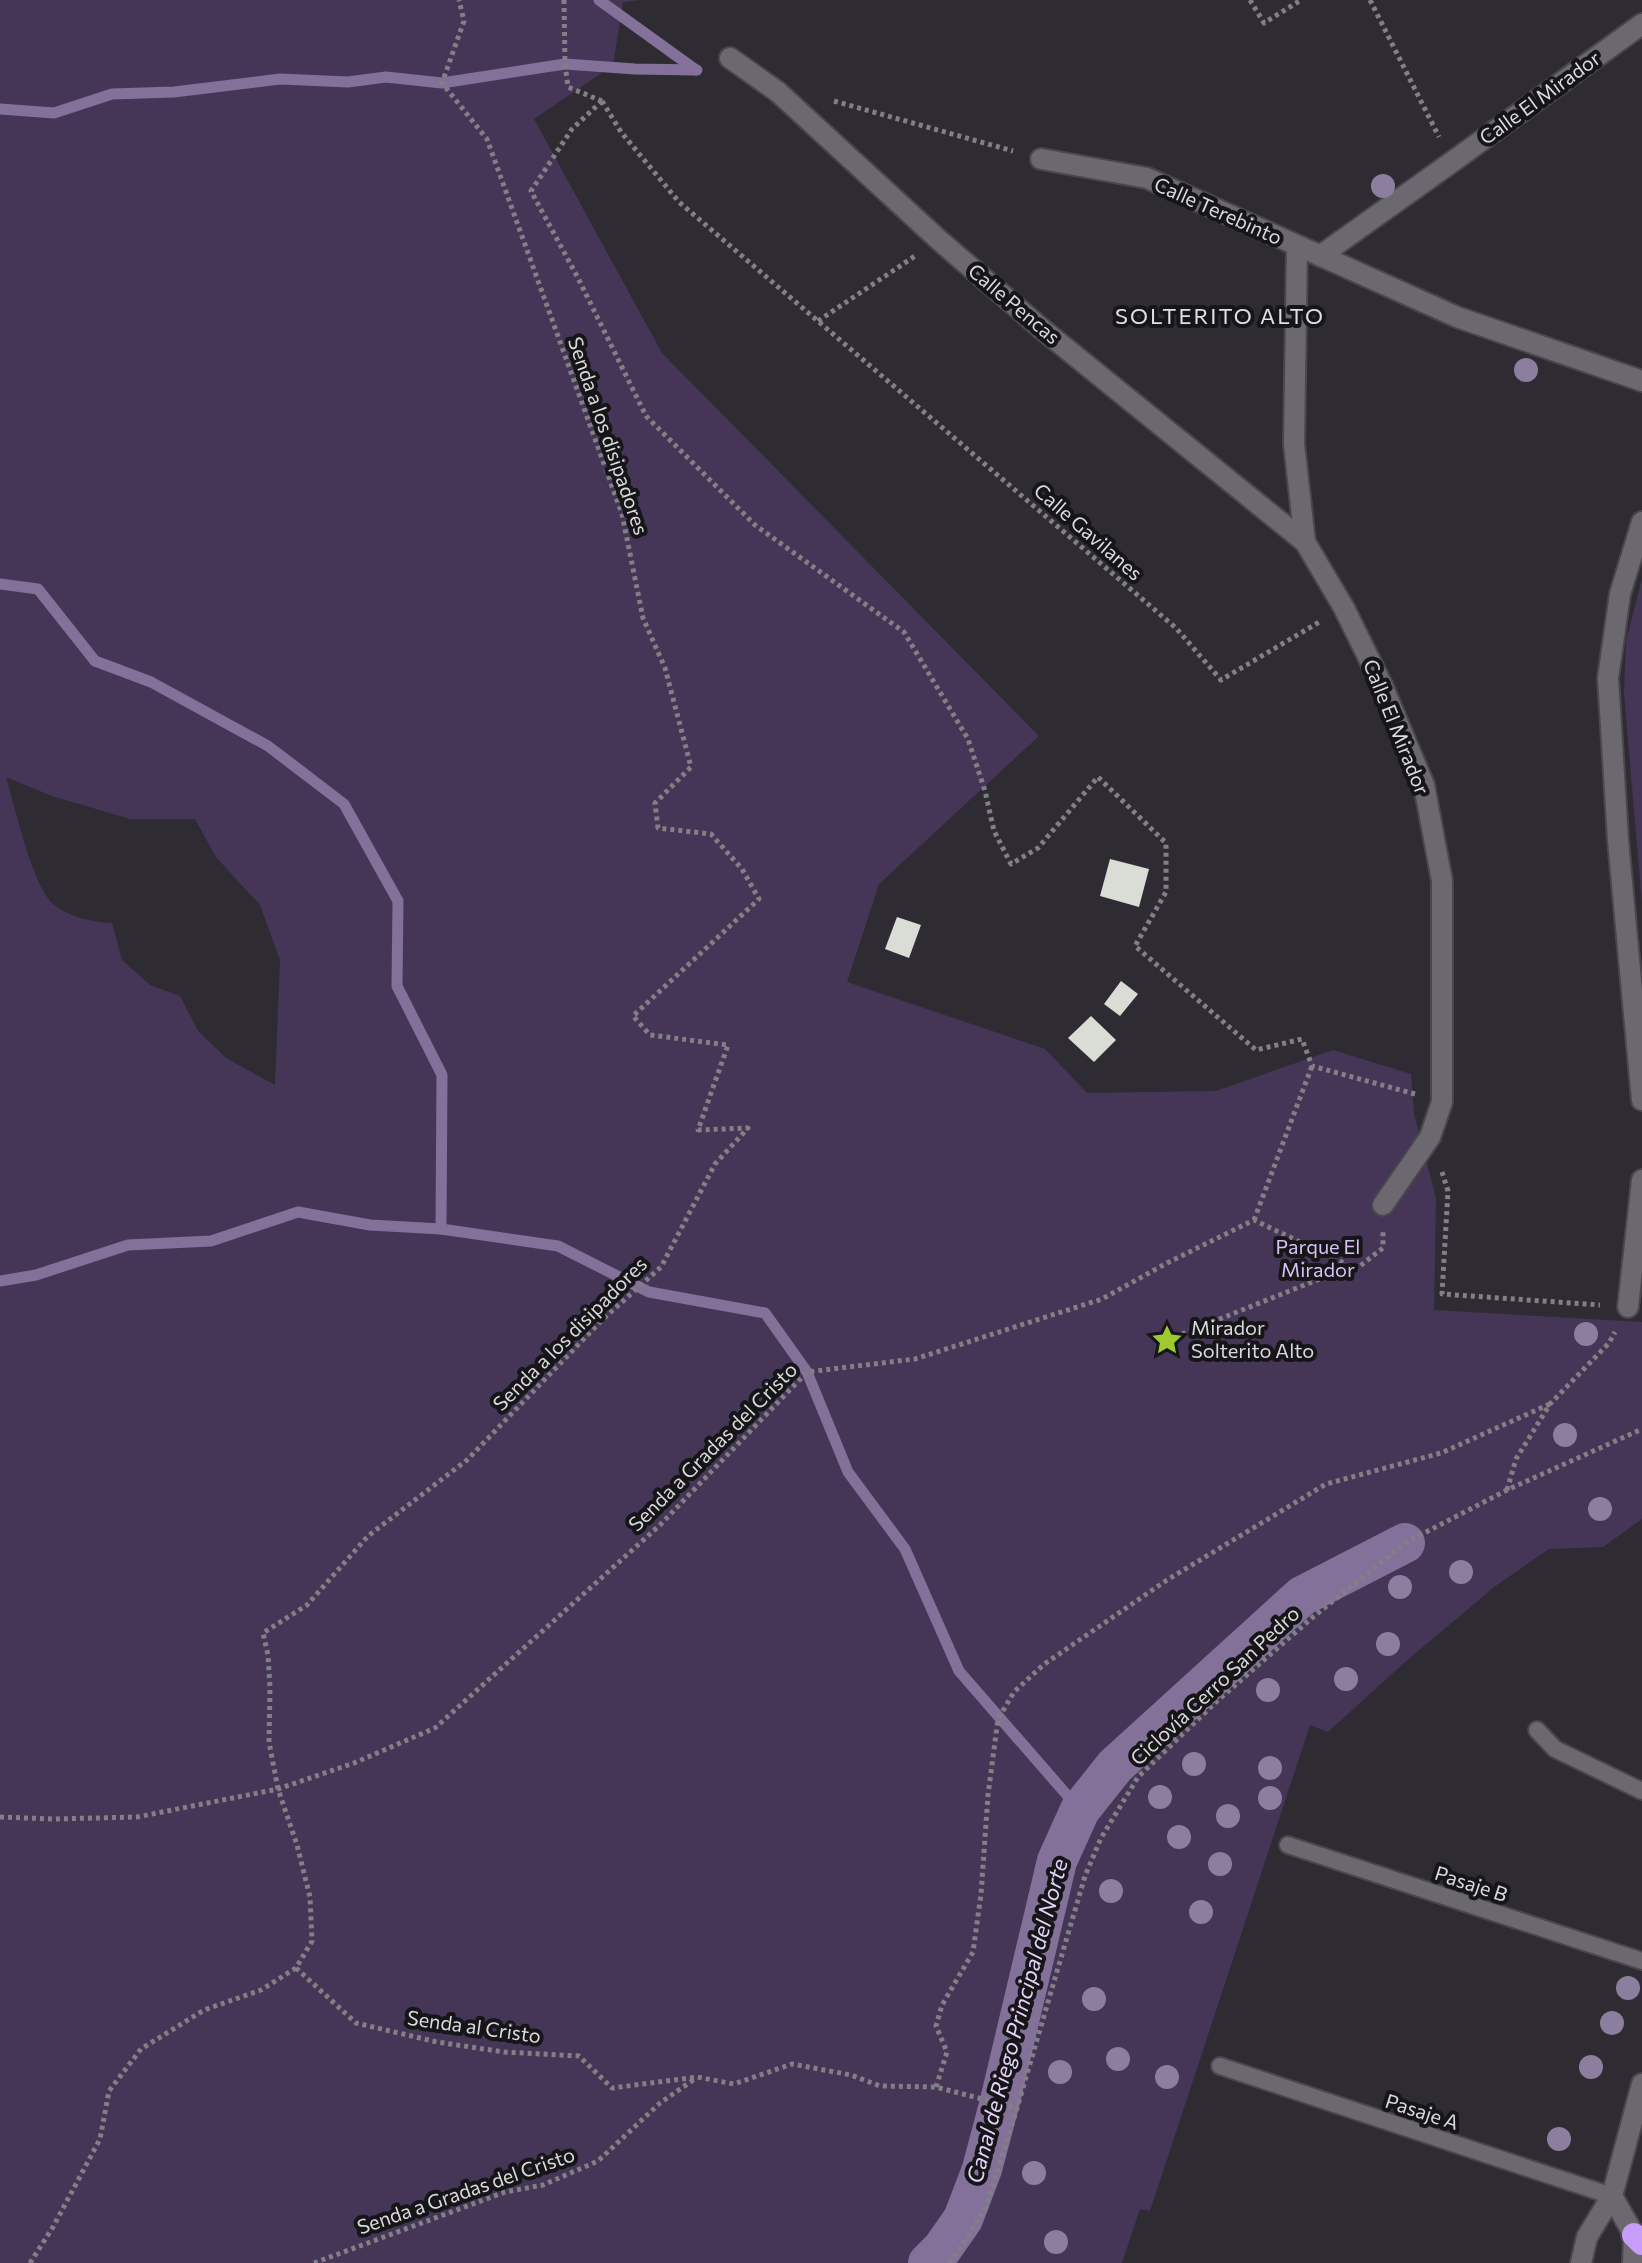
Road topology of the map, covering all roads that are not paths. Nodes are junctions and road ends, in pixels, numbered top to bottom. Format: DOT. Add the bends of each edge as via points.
graph roads {
  1 [pos="1642,24"];
  2 [pos="730,58"];
  3 [pos="1041,159"];
  4 [pos="1297,247"];
  5 [pos="1320,256"];
  6 [pos="1642,381"];
  7 [pos="1642,522"];
  8 [pos="1305,542"];
  9 [pos="1642,1100"];
  10 [pos="1642,1180"];
  11 [pos="1383,1205"];
  12 [pos="1628,1307"];
  13 [pos="1537,1730"];
  14 [pos="1642,1791"];
  15 [pos="1288,1845"];
  16 [pos="1642,1961"];
  17 [pos="1220,2066"];
  18 [pos="1642,2084"];
  19 [pos="1612,2196"];
  20 [pos="1638,2239"];
  21 [pos="1581,2263"];
  22 [pos="1633,2263"];
  1 -- 5 [label="street, Calle El Mirador"];
  2 -- 8 [label="street, Calle Pencas" via="778,92 1042,329"];
  3 -- 4 [label="street, Calle Terebinto" via="1147,178"];
  4 -- 5 [label="street, Calle Terebinto"];
  4 -- 8 [label="street, Calle El Mirador" via="1294,444"];
  5 -- 6 [label="street, Calle Terebinto" via="1457,317"];
  7 -- 9 [label="street" via="1620,594 1608,678"];
  8 -- 11 [label="street, Calle El Mirador" via="1382,685 1424,785 1442,881 1442,1102 1430,1137"];
  10 -- 12 [label="street"];
  13 -- 14 [label="lane" via="1555,1749"];
  15 -- 16 [label="lane, Pasaje B"];
  17 -- 19 [label="lane, Pasaje A"];
  18 -- 19 [label="street"];
  19 -- 20 [label="street"];
  19 -- 21 [label="street" via="1587,2237"];
  20 -- 22 [label="street"];
}
